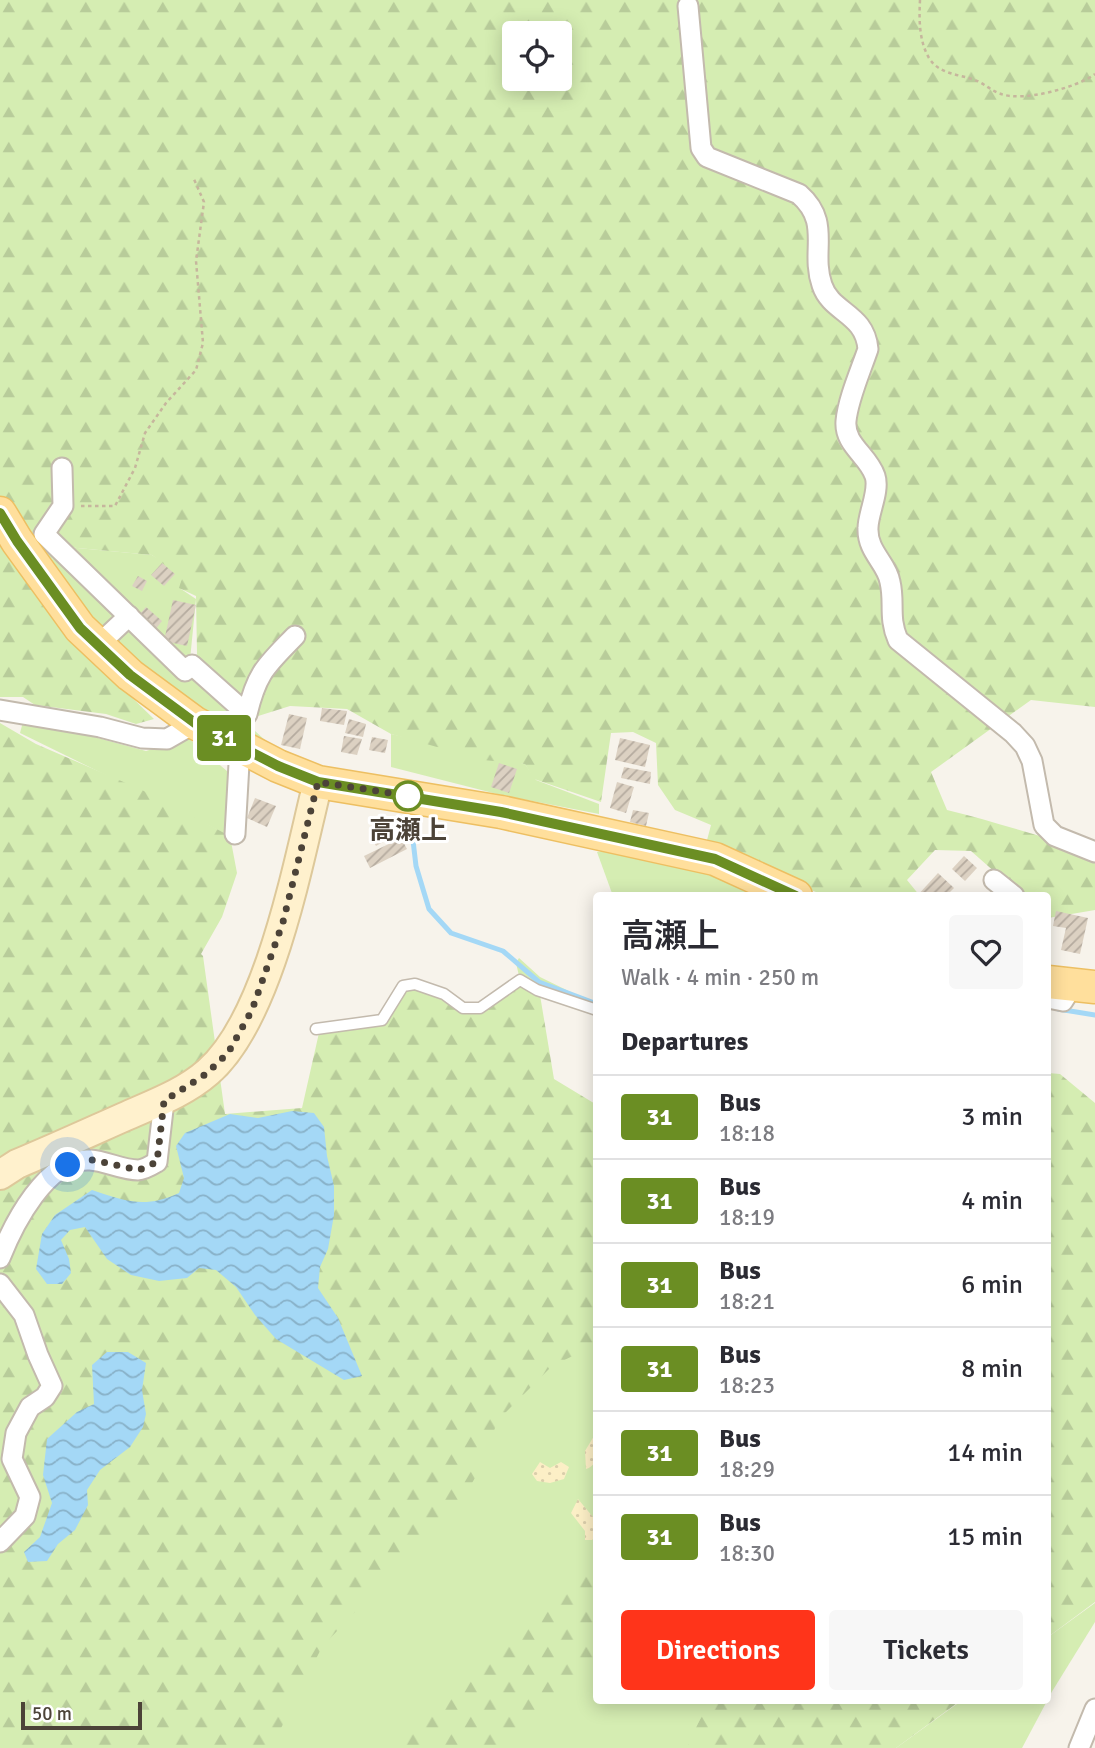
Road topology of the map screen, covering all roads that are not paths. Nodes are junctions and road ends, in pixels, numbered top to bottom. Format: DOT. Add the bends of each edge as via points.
graph roads {
  1 [pos="688,6"];
  2 [pos="62,468"];
  3 [pos="0,513"];
  4 [pos="129,616"];
  5 [pos="295,636"];
  6 [pos="98,645"];
  7 [pos="0,710"];
  8 [pos="195,723"];
  9 [pos="240,746"];
  10 [pos="318,782"];
  11 [pos="234,834"];
  12 [pos="1095,852"];
  13 [pos="994,880"];
  14 [pos="787,892"];
  15 [pos="1009,892"];
  16 [pos="593,1009"];
  17 [pos="316,1029"];
  18 [pos="164,1101"];
  19 [pos="0,1175"];
  20 [pos="0,1258"];
  21 [pos="0,1284"];
  22 [pos="0,1542"];
  23 [pos="1095,1709"];
  24 [pos="1079,1748"];
  1 -- 12 [label="street" via="701,148 707,157 799,194 811,204 817,220 822,286 867,336 868,348 846,421 848,439 876,479 868,530 872,550 890,580 893,629 898,639 1025,746 1044,825 1055,836"];
  2 -- 4 [label="street" via="63,506 44,534"];
  3 -- 6 [label="main road" via="80,628"];
  4 -- 5 [label="street" via="185,671 192,666 247,714 254,685 265,666"];
  4 -- 6 [label="street"];
  6 -- 8 [label="main road"];
  7 -- 8 [label="street" via="167,739"];
  8 -- 9 [label="main road"];
  9 -- 10 [label="main road"];
  9 -- 11 [label="street"];
  10 -- 14 [label="main road" via="501,812 715,859"];
  10 -- 18 [label="street" via="283,922 252,1010 228,1053 206,1074"];
  13 -- 15 [label="street"];
  16 -- 17 [label="lane" via="520,980 480,1008 463,1008 444,994 415,984 403,986 382,1020"];
  18 -- 19 [label="street"];
  18 -- 20 [label="street" via="157,1162 139,1170 88,1159 68,1165 41,1184"];
  21 -- 22 [label="street" via="24,1315 52,1386 30,1407 16,1433 12,1459 30,1497 25,1516"];
  23 -- 24 [label="street"];
}
